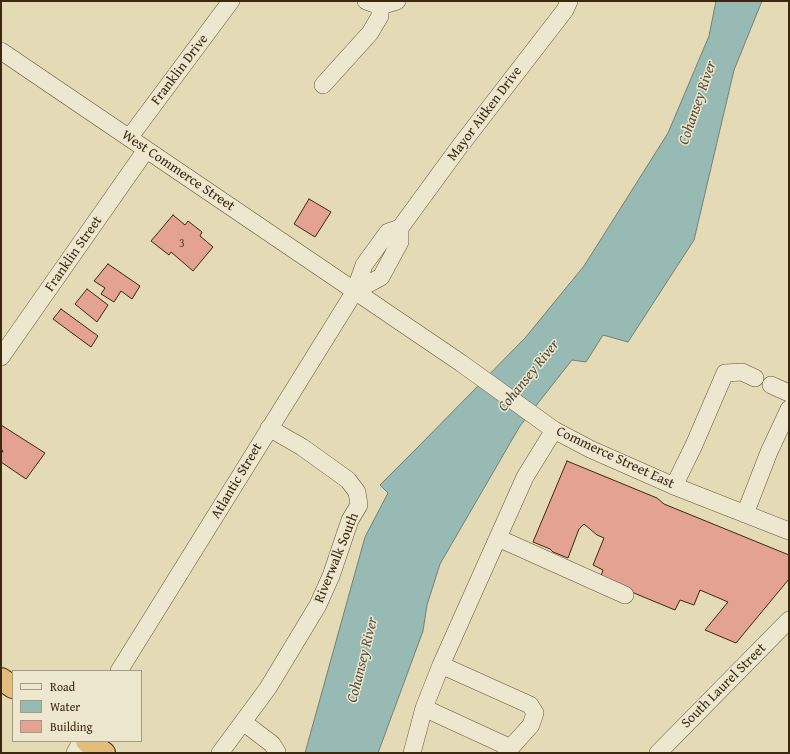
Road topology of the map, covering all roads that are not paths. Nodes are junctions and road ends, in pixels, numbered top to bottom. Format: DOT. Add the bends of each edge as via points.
graph roads {
  1 [pos="231,1"];
  2 [pos="397,1"];
  3 [pos="569,1"];
  4 [pos="373,4"];
  5 [pos="1,51"];
  6 [pos="322,85"];
  7 [pos="129,138"];
  8 [pos="146,150"];
  9 [pos="355,291"];
  10 [pos="3,350"];
  11 [pos="789,393"];
  12 [pos="789,409"];
  13 [pos="269,428"];
  14 [pos="554,430"];
  15 [pos="674,486"];
  16 [pos="745,514"];
  17 [pos="789,531"];
  18 [pos="498,538"];
  19 [pos="625,595"];
  20 [pos="789,620"];
  21 [pos="441,665"];
  22 [pos="120,670"];
  23 [pos="1,679"];
  24 [pos="12,686"];
  25 [pos="424,708"];
  26 [pos="242,722"];
  27 [pos="80,742"];
  28 [pos="88,742"];
  29 [pos="508,750"];
  30 [pos="75,753"];
  31 [pos="104,753"];
  32 [pos="220,753"];
  33 [pos="276,753"];
  34 [pos="412,753"];
  35 [pos="658,753"];
  1 -- 7 [label="street, Franklin Drive"];
  2 -- 4 [label="street"];
  3 -- 9 [label="street, Mayor Aitken Drive" via="400,228 388,232 364,265"];
  4 -- 6 [label="street" via="380,16 370,33"];
  5 -- 7 [label="street, West Commerce Street"];
  7 -- 8 [label="street, West Commerce Street"];
  8 -- 9 [label="street, West Commerce Street"];
  8 -- 10 [label="street, Franklin Street"];
  9 -- 13 [label="street, Atlantic Street"];
  9 -- 14 [label="street, Commerce Street East"];
  11 -- 15 [label="street" via="742,372 725,373"];
  12 -- 16 [label="street"];
  13 -- 22 [label="street, Atlantic Street"];
  13 -- 26 [label="street, Riverwalk South" via="302,446 348,480 357,492 359,505 350,520 318,605 268,688"];
  14 -- 15 [label="street, Commerce Street East"];
  14 -- 18 [label="street" via="525,477"];
  15 -- 16 [label="street, Commerce Street East"];
  16 -- 17 [label="street, Commerce Street East"];
  18 -- 19 [label="street"];
  18 -- 21 [label="street"];
  20 -- 35 [label="street, South Laurel Street"];
  21 -- 25 [label="street"];
  21 -- 29 [label="street" via="530,705 535,713 531,725"];
  23 -- 24 [label="highway"];
  25 -- 29 [label="street"];
  25 -- 34 [label="street"];
  26 -- 32 [label="street, Riverwalk South"];
  26 -- 33 [label="street" via="272,744"];
  27 -- 30 [label="street"];
  28 -- 31 [label="highway"];
}
